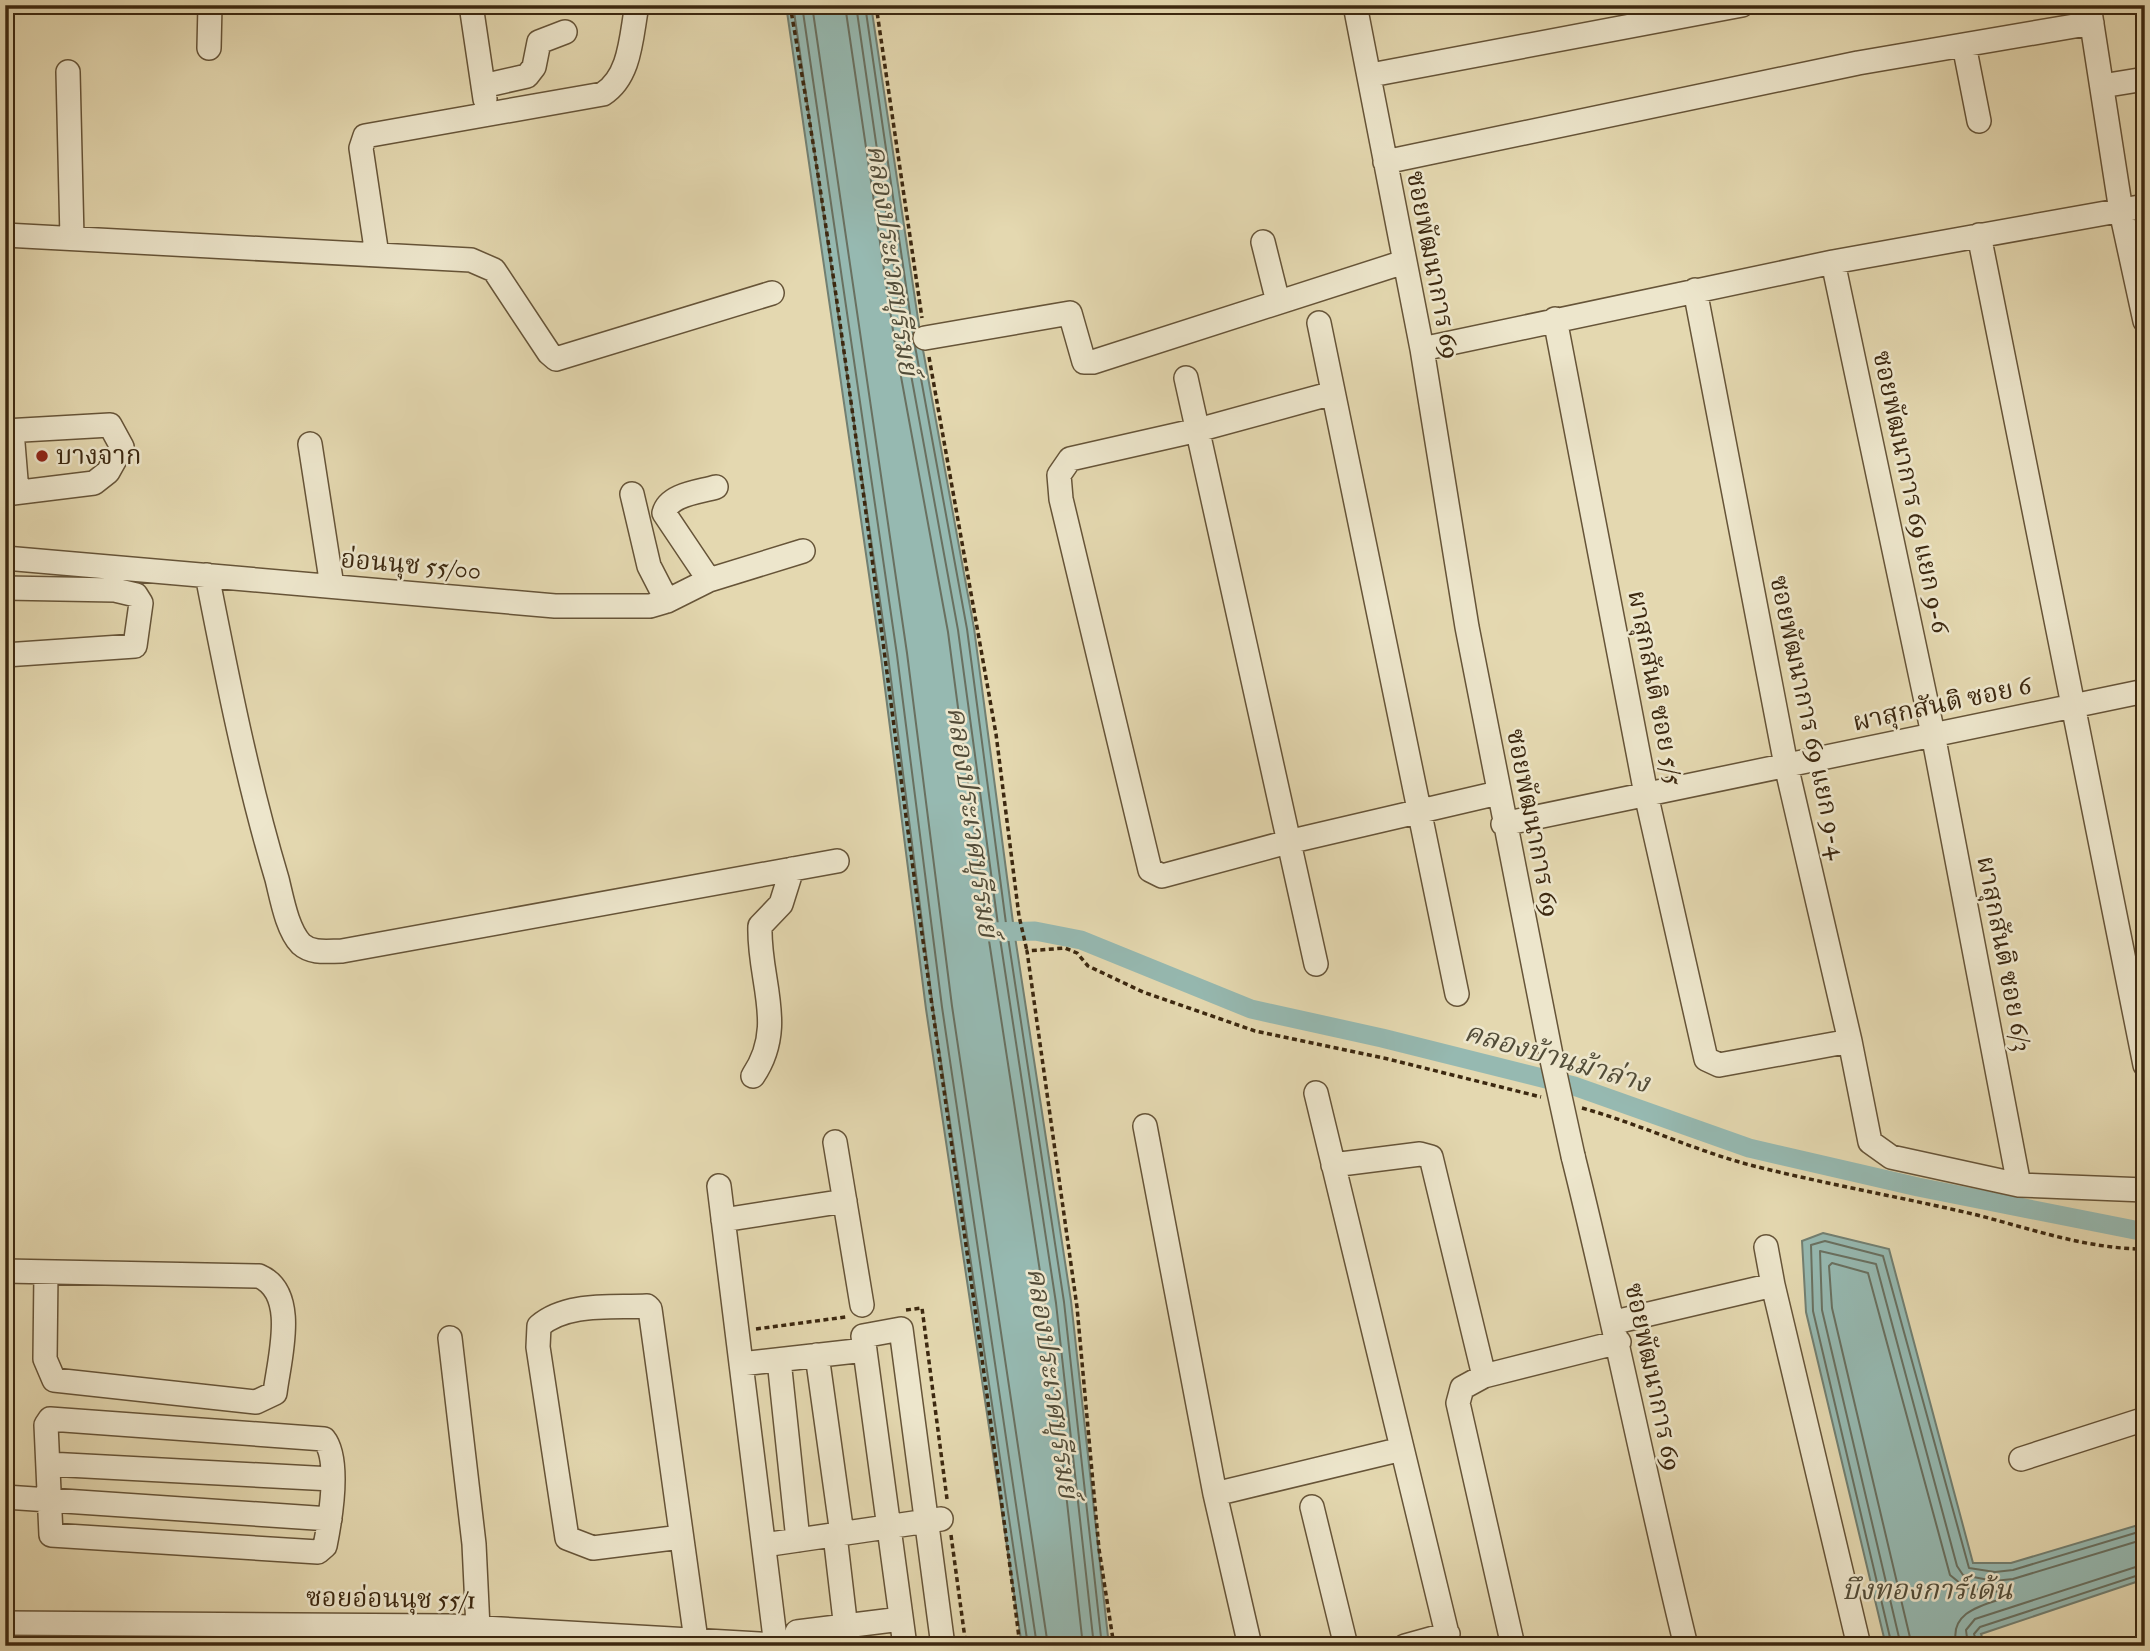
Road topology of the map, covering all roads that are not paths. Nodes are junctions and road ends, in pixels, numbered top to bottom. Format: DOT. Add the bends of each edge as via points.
graph roads {
  1 [pos="210,5"];
  2 [pos="469,5"];
  3 [pos="637,5"];
  4 [pos="1355,5"];
  5 [pos="1742,5"];
  6 [pos="2091,14"];
  7 [pos="565,33"];
  8 [pos="1964,45"];
  9 [pos="209,48"];
  10 [pos="68,72"];
  11 [pos="1371,75"];
  12 [pos="2145,79"];
  13 [pos="483,86"];
  14 [pos="2102,86"];
  15 [pos="487,114"];
  16 [pos="1979,121"];
  17 [pos="1385,162"];
  18 [pos="2145,206"];
  19 [pos="2121,211"];
  20 [pos="5,234"];
  21 [pos="1979,235"];
  22 [pos="72,238"];
  23 [pos="1263,242"];
  24 [pos="377,255"];
  25 [pos="1404,262"];
  26 [pos="1833,262"];
  27 [pos="1695,290"];
  28 [pos="772,293"];
  29 [pos="1278,302"];
  30 [pos="1555,319"];
  31 [pos="2145,321"];
  32 [pos="1319,323"];
  33 [pos="925,338"];
  34 [pos="1422,349"];
  35 [pos="1186,378"];
  36 [pos="1334,393"];
  37 [pos="1198,430"];
  38 [pos="8,431"];
  39 [pos="310,443"];
  40 [pos="716,487"];
  41 [pos="11,493"];
  42 [pos="632,494"];
  43 [pos="803,551"];
  44 [pos="5,558"];
  45 [pos="207,575"];
  46 [pos="709,580"];
  47 [pos="332,586"];
  48 [pos="5,588"];
  49 [pos="667,601"];
  50 [pos="5,656"];
  51 [pos="2145,691"];
  52 [pos="2072,706"];
  53 [pos="1933,734"];
  54 [pos="1786,765"];
  55 [pos="1498,793"];
  56 [pos="1646,794"];
  57 [pos="1418,814"];
  58 [pos="1503,824"];
  59 [pos="1288,842"];
  60 [pos="837,861"];
  61 [pos="792,869"];
  62 [pos="1317,964"];
  63 [pos="1457,993"];
  64 [pos="1850,1041"];
  65 [pos="2145,1065"];
  66 [pos="753,1076"];
  67 [pos="1316,1093"];
  68 [pos="1145,1126"];
  69 [pos="835,1142"];
  70 [pos="1334,1165"];
  71 [pos="2019,1185"];
  72 [pos="719,1186"];
  73 [pos="2145,1190"];
  74 [pos="845,1201"];
  75 [pos="723,1220"];
  76 [pos="1766,1247"];
  77 [pos="5,1271"];
  78 [pos="46,1272"];
  79 [pos="1773,1285"];
  80 [pos="859,1310"];
  81 [pos="1617,1332"];
  82 [pos="450,1338"];
  83 [pos="865,1350"];
  84 [pos="817,1355"];
  85 [pos="779,1360"];
  86 [pos="741,1364"];
  87 [pos="1484,1376"];
  88 [pos="2145,1419"];
  89 [pos="1402,1448"];
  90 [pos="2021,1459"];
  91 [pos="48,1464"];
  92 [pos="332,1479"];
  93 [pos="1215,1494"];
  94 [pos="5,1497"];
  95 [pos="50,1500"];
  96 [pos="1312,1507"];
  97 [pos="330,1519"];
  98 [pos="942,1519"];
  99 [pos="890,1527"];
  100 [pos="839,1534"];
  101 [pos="681,1537"];
  102 [pos="798,1540"];
  103 [pos="764,1545"];
  104 [pos="901,1619"];
  105 [pos="5,1623"];
  106 [pos="478,1628"];
  107 [pos="450,1636"];
  108 [pos="847,1636"];
  109 [pos="566,1639"];
  110 [pos="696,1640"];
  111 [pos="1449,1640"];
  112 [pos="784,1645"];
  113 [pos="905,1646"];
  114 [pos="943,1646"];
  115 [pos="1250,1646"];
  116 [pos="1346,1646"];
  117 [pos="1405,1646"];
  118 [pos="1513,1646"];
  119 [pos="1686,1646"];
  120 [pos="1859,1646"];
  1 -- 9 [label="street"];
  2 -- 13 [label="street"];
  3 -- 15 [label="street" via="624,68 615,86 603,94"];
  4 -- 11 [label="street, ซอยพัฒนาการ 69"];
  5 -- 11 [label="street"];
  6 -- 8 [label="street"];
  6 -- 14 [label="street"];
  7 -- 13 [label="street" via="540,42 527,76"];
  8 -- 16 [label="street"];
  8 -- 17 [label="street"];
  10 -- 22 [label="street"];
  11 -- 17 [label="street, ซอยพัฒนาการ 69"];
  12 -- 14 [label="street"];
  13 -- 15 [label="street"];
  14 -- 19 [label="street"];
  15 -- 24 [label="street" via="365,136 361,148"];
  17 -- 25 [label="street, ซอยพัฒนาการ 69"];
  18 -- 19 [label="street"];
  19 -- 21 [label="street"];
  19 -- 31 [label="street"];
  20 -- 22 [label="street"];
  21 -- 26 [label="street"];
  21 -- 52 [label="street"];
  22 -- 24 [label="street"];
  23 -- 29 [label="street"];
  24 -- 28 [label="street" via="484,264 494,270 556,359"];
  25 -- 29 [label="street"];
  25 -- 34 [label="street, ซอยพัฒนาการ 69"];
  26 -- 27 [label="street"];
  26 -- 53 [label="street, ซอยพัฒนาการ 69 แยก 9-6"];
  27 -- 30 [label="street"];
  27 -- 54 [label="street, ซอยพัฒนาการ 69 แยก 9-4"];
  29 -- 33 [label="street" via="1093,362 1084,362 1079,353 1070,313"];
  30 -- 34 [label="street"];
  30 -- 56 [label="street, ผาสุกสันติ ซอย 5/5"];
  32 -- 36 [label="street"];
  34 -- 55 [label="street, ซอยพัฒนาการ 69" via="1466,627"];
  35 -- 37 [label="street"];
  36 -- 37 [label="street"];
  36 -- 57 [label="street"];
  37 -- 59 [label="street"];
  37 -- 59 [label="street" via="1070,459 1059,475 1060,499 1150,870 1162,876"];
  38 -- 41 [label="street"];
  38 -- 41 [label="street" via="110,425 122,447 108,472 94,483"];
  39 -- 47 [label="street"];
  40 -- 46 [label="street" via="677,498 664,513"];
  42 -- 49 [label="street" via="649,566"];
  43 -- 46 [label="street, อ่อนนุช 55/00"];
  44 -- 45 [label="street, อ่อนนุช 55/00"];
  45 -- 47 [label="street, อ่อนนุช 55/00"];
  45 -- 61 [label="street" via="270,856 287,915 299,942 310,951 342,951"];
  46 -- 49 [label="street, อ่อนนุช 55/00"];
  47 -- 49 [label="street, อ่อนนุช 55/00" via="555,606 643,606"];
  48 -- 50 [label="street" via="115,590 136,595 141,603 135,646"];
  51 -- 52 [label="street, ผาสุกสันติ ซอย 6"];
  52 -- 53 [label="street, ผาสุกสันติ ซอย 6"];
  52 -- 65 [label="street"];
  53 -- 54 [label="street, ผาสุกสันติ ซอย 6"];
  53 -- 71 [label="street, ผาสุกสันติ ซอย 6/3"];
  54 -- 56 [label="street, ผาสุกสันติ ซอย 6"];
  54 -- 64 [label="street, ซอยพัฒนาการ 69 แยก 9-4"];
  55 -- 57 [label="street"];
  55 -- 58 [label="street, ซอยพัฒนาการ 69"];
  56 -- 58 [label="street, ผาสุกสันติ ซอย 6"];
  56 -- 64 [label="street, ผาสุกสันติ ซอย 5/5" via="1706,1059 1719,1065"];
  57 -- 59 [label="street"];
  57 -- 63 [label="street"];
  58 -- 81 [label="street, ซอยพัฒนาการ 69, bridge" via="1573,1156"];
  59 -- 62 [label="street"];
  60 -- 61 [label="street"];
  61 -- 66 [label="street" via="781,904 760,926 769,1027 766,1056"];
  64 -- 71 [label="street, ซอยพัฒนาการ 69 แยก 9-4" via="1870,1142 1880,1151"];
  67 -- 70 [label="street"];
  68 -- 93 [label="street"];
  69 -- 74 [label="street"];
  70 -- 87 [label="street" via="1420,1154 1431,1157"];
  70 -- 89 [label="street"];
  71 -- 73 [label="street"];
  72 -- 75 [label="street"];
  74 -- 75 [label="street"];
  74 -- 80 [label="street"];
  75 -- 86 [label="street"];
  76 -- 79 [label="street"];
  77 -- 78 [label="street"];
  78 -- 78 [label="street" via="259,1276 270,1281 283,1320 275,1393 256,1402 54,1380 45,1359"];
  79 -- 81 [label="street"];
  79 -- 120 [label="street"];
  81 -- 87 [label="street"];
  81 -- 119 [label="street, ซอยพัฒนาการ 69"];
  82 -- 106 [label="street" via="474,1544"];
  83 -- 84 [label="street"];
  83 -- 98 [label="street" via="863,1336 901,1329"];
  83 -- 99 [label="street"];
  84 -- 85 [label="street"];
  84 -- 100 [label="street"];
  85 -- 86 [label="street"];
  85 -- 102 [label="street"];
  86 -- 103 [label="street"];
  87 -- 118 [label="street" via="1462,1388 1458,1404"];
  88 -- 90 [label="street"];
  89 -- 93 [label="street"];
  89 -- 111 [label="street"];
  91 -- 92 [label="street"];
  91 -- 92 [label="street" via="46,1425 50,1419 324,1439 330,1446"];
  91 -- 95 [label="street"];
  92 -- 97 [label="street"];
  93 -- 115 [label="street"];
  94 -- 95 [label="street"];
  95 -- 97 [label="street"];
  95 -- 97 [label="street" via="51,1535 318,1552 325,1546"];
  96 -- 116 [label="street"];
  98 -- 99 [label="street"];
  98 -- 114 [label="street"];
  99 -- 100 [label="street"];
  99 -- 104 [label="street"];
  100 -- 102 [label="street"];
  100 -- 108 [label="street"];
  101 -- 101 [label="street" via="650,1309 563,1311 547,1319 539,1326 538,1347 567,1538 593,1548"];
  101 -- 110 [label="street"];
  102 -- 103 [label="street"];
  103 -- 112 [label="street"];
  104 -- 108 [label="street"];
  104 -- 113 [label="street"];
  105 -- 107 [label="street, ซอยอ่อนนุช 55/1"];
  106 -- 107 [label="street, ซอยอ่อนนุช 55/1"];
  106 -- 109 [label="street, ซอยอ่อนนุช 55/1"];
  108 -- 112 [label="street" via="797,1632"];
  109 -- 110 [label="street, ซอยอ่อนนุช 55/1"];
  110 -- 112 [label="street, ซอยอ่อนนุช 55/1"];
  111 -- 117 [label="street"];
}
